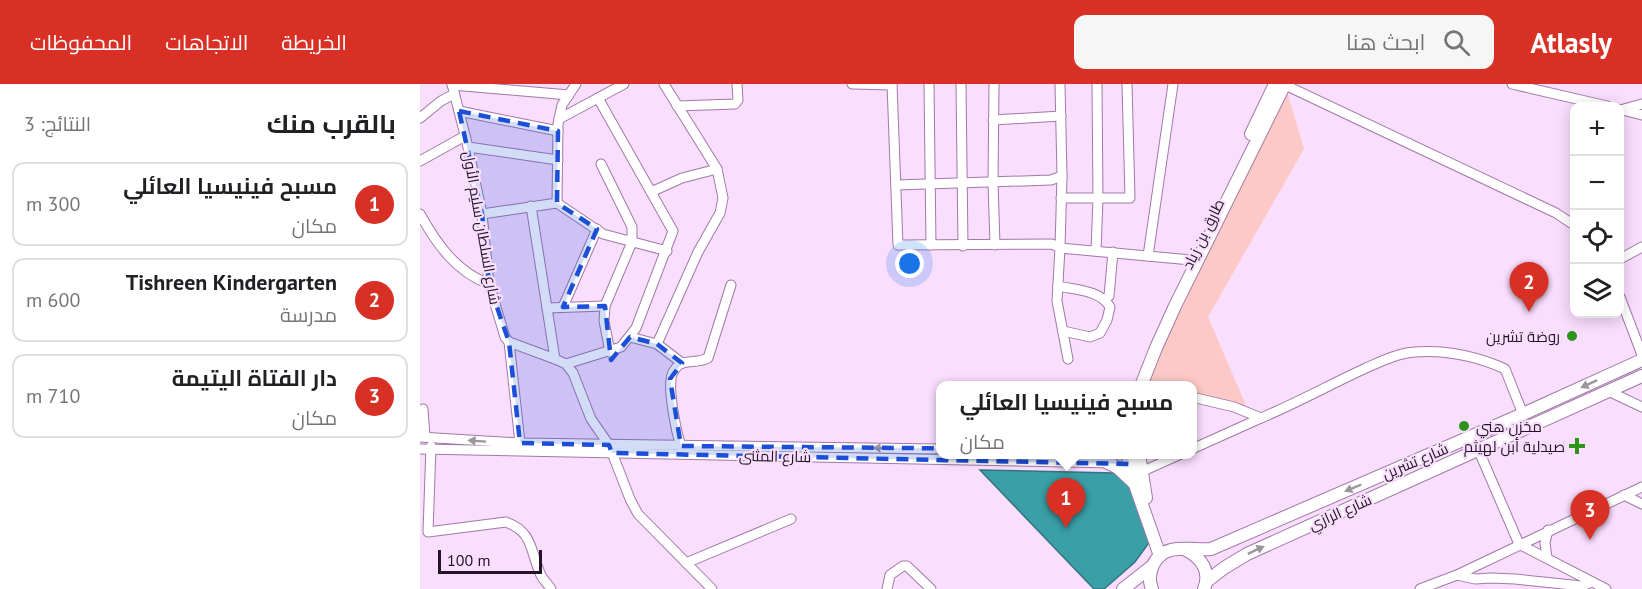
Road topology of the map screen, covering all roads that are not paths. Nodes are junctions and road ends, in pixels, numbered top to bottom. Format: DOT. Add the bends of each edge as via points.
graph roads {
  1 [pos="576,84"];
  2 [pos="624,84"];
  3 [pos="664,84"];
  4 [pos="737,84"];
  5 [pos="852,84"];
  6 [pos="892,84"];
  7 [pos="929,84"];
  8 [pos="961,84"];
  9 [pos="994,84"];
  10 [pos="1060,84"];
  11 [pos="1097,84"];
  12 [pos="1126,84"];
  13 [pos="1173,84"];
  14 [pos="1275,84"];
  15 [pos="1285,84"];
  16 [pos="1512,84"];
  17 [pos="1564,84"];
  18 [pos="521,87"];
  19 [pos="453,88"];
  20 [pos="569,95"];
  21 [pos="1559,95"];
  22 [pos="598,98"];
  23 [pos="1589,102"];
  24 [pos="1642,104"];
  25 [pos="677,106"];
  26 [pos="1624,109"];
  27 [pos="459,111"];
  28 [pos="1624,111"];
  29 [pos="1642,115"];
  30 [pos="1060,116"];
  31 [pos="420,118"];
  32 [pos="559,119"];
  33 [pos="993,120"];
  34 [pos="558,131"];
  35 [pos="465,136"];
  36 [pos="468,147"];
  37 [pos="558,160"];
  38 [pos="420,161"];
  39 [pos="601,164"];
  40 [pos="717,169"];
  41 [pos="1062,176"];
  42 [pos="963,182"];
  43 [pos="993,182"];
  44 [pos="931,183"];
  45 [pos="896,185"];
  46 [pos="651,192"];
  47 [pos="1061,198"];
  48 [pos="1098,199"];
  49 [pos="557,203"];
  50 [pos="531,206"];
  51 [pos="420,214"];
  52 [pos="482,214"];
  53 [pos="1570,222"];
  54 [pos="597,229"];
  55 [pos="632,242"];
  56 [pos="932,245"];
  57 [pos="995,245"];
  58 [pos="963,246"];
  59 [pos="1059,248"];
  60 [pos="1642,248"];
  61 [pos="1096,251"];
  62 [pos="666,252"];
  63 [pos="1113,252"];
  64 [pos="1148,256"];
  65 [pos="1624,257"];
  66 [pos="1191,260"];
  67 [pos="489,284"];
  68 [pos="731,285"];
  69 [pos="1058,286"];
  70 [pos="1105,299"];
  71 [pos="605,306"];
  72 [pos="563,307"];
  73 [pos="547,308"];
  74 [pos="1624,308"];
  75 [pos="1063,331"];
  76 [pos="630,337"];
  77 [pos="509,342"];
  78 [pos="657,344"];
  79 [pos="610,352"];
  80 [pos="1642,355"];
  81 [pos="555,358"];
  82 [pos="1068,359"];
  83 [pos="1642,360"];
  84 [pos="682,363"];
  85 [pos="566,364"];
  86 [pos="1642,376"];
  87 [pos="1135,381"];
  88 [pos="1143,381"];
  89 [pos="1608,391"];
  90 [pos="1197,398"];
  91 [pos="1642,407"];
  92 [pos="423,409"];
  93 [pos="1523,414"];
  94 [pos="1261,418"];
  95 [pos="425,437"];
  96 [pos="520,443"];
  97 [pos="681,446"];
  98 [pos="1197,447"];
  99 [pos="420,449"];
  100 [pos="610,449"];
  101 [pos="936,449"];
  102 [pos="1478,449"];
  103 [pos="431,450"];
  104 [pos="936,458"];
  105 [pos="966,459"];
  106 [pos="1165,459"];
  107 [pos="1108,463"];
  108 [pos="1133,469"];
  109 [pos="1642,487"];
  110 [pos="1624,495"];
  111 [pos="1642,504"];
  112 [pos="791,519"];
  113 [pos="420,524"];
  114 [pos="1548,530"];
  115 [pos="424,533"];
  116 [pos="1519,544"];
  117 [pos="1185,550"];
  118 [pos="1162,554"];
  119 [pos="1546,558"];
  120 [pos="687,563"];
  121 [pos="1151,567"];
  122 [pos="1457,575"];
  123 [pos="1592,582"];
  124 [pos="545,584"];
  125 [pos="1516,584"];
  126 [pos="1205,585"];
  127 [pos="551,589"];
  128 [pos="712,589"];
  129 [pos="886,589"];
  130 [pos="931,589"];
  131 [pos="1124,589"];
  132 [pos="1152,589"];
  133 [pos="1420,589"];
  134 [pos="1606,589"];
  1 -- 20 [label="street"];
  2 -- 22 [label="street"];
  3 -- 25 [label="street"];
  4 -- 25 [label="street" via="735,104"];
  5 -- 6 [label="street"];
  6 -- 45 [label="street"];
  7 -- 44 [label="street"];
  8 -- 42 [label="street"];
  9 -- 33 [label="street"];
  10 -- 30 [label="street"];
  11 -- 48 [label="street"];
  12 -- 48 [label="street" via="1130,198"];
  13 -- 64 [label="street"];
  14 -- 66 [label="main road, طارق بن زياد"];
  15 -- 53 [label="street"];
  15 -- 88 [label="main road" via="1175,306"];
  16 -- 21 [label="street"];
  17 -- 21 [label="street"];
  18 -- 19 [label="street"];
  18 -- 20 [label="street"];
  19 -- 27 [label="street, شارع السلطان سليم الأول"];
  19 -- 31 [label="street"];
  20 -- 32 [label="street"];
  21 -- 23 [label="street"];
  22 -- 32 [label="street"];
  22 -- 46 [label="street"];
  24 -- 26 [label="street"];
  25 -- 40 [label="street"];
  27 -- 34 [label="street"];
  27 -- 35 [label="street, شارع السلطان سليم الأول"];
  28 -- 29 [label="street"];
  30 -- 33 [label="street"];
  30 -- 41 [label="street"];
  32 -- 34 [label="street"];
  33 -- 43 [label="street"];
  34 -- 37 [label="street"];
  35 -- 36 [label="street, شارع السلطان سليم الأول"];
  35 -- 38 [label="street"];
  36 -- 37 [label="street"];
  36 -- 52 [label="street, شارع السلطان سليم الأول"];
  37 -- 49 [label="street"];
  39 -- 55 [label="street" via="632,227"];
  40 -- 46 [label="street" via="682,178"];
  40 -- 78 [label="street" via="723,198 720,213"];
  41 -- 43 [label="street" via="1051,180"];
  41 -- 47 [label="street"];
  42 -- 43 [label="street"];
  42 -- 44 [label="street"];
  42 -- 58 [label="street"];
  43 -- 57 [label="street"];
  44 -- 45 [label="street"];
  44 -- 56 [label="street"];
  45 -- 56 [label="street" via="898,245"];
  46 -- 62 [label="street" via="673,231"];
  47 -- 48 [label="street"];
  47 -- 59 [label="street"];
  48 -- 61 [label="street"];
  49 -- 50 [label="street"];
  49 -- 54 [label="street"];
  50 -- 52 [label="street"];
  50 -- 73 [label="street"];
  51 -- 67 [label="street" via="432,236 464,272"];
  52 -- 67 [label="street, شارع السلطان سليم الأول"];
  54 -- 55 [label="street"];
  54 -- 72 [label="street"];
  55 -- 62 [label="street"];
  55 -- 71 [label="street"];
  56 -- 58 [label="street"];
  57 -- 58 [label="street"];
  57 -- 59 [label="street" via="1052,244"];
  59 -- 61 [label="street"];
  59 -- 69 [label="street"];
  60 -- 65 [label="street"];
  61 -- 63 [label="street"];
  62 -- 76 [label="street"];
  63 -- 64 [label="street"];
  63 -- 70 [label="street" via="1109,296"];
  64 -- 66 [label="street"];
  66 -- 87 [label="main road, طارق بن زياد"];
  67 -- 77 [label="street, شارع السلطان سليم الأول"];
  68 -- 84 [label="street" via="708,358"];
  69 -- 70 [label="street"];
  69 -- 75 [label="street"];
  70 -- 75 [label="street" via="1110,307 1100,333 1090,337"];
  71 -- 72 [label="street"];
  71 -- 79 [label="street"];
  72 -- 73 [label="street"];
  73 -- 81 [label="street"];
  74 -- 80 [label="street"];
  75 -- 82 [label="street"];
  76 -- 78 [label="street"];
  76 -- 79 [label="street"];
  77 -- 81 [label="street"];
  77 -- 96 [label="street, شارع السلطان سليم الأول"];
  78 -- 84 [label="street"];
  79 -- 85 [label="street"];
  81 -- 85 [label="street"];
  83 -- 93 [label="main road, شارع تشرين, one-way"];
  84 -- 97 [label="street" via="674,369 670,380 675,429"];
  85 -- 100 [label="street" via="591,419"];
  86 -- 89 [label="main road, شارع الرازي"];
  89 -- 91 [label="street"];
  89 -- 102 [label="main road, شارع الرازي"];
  90 -- 94 [label="street"];
  92 -- 95 [label="street"];
  93 -- 94 [label="street" via="1505,369 1464,354 1414,352 1392,357"];
  93 -- 117 [label="main road, شارع تشرين, one-way" via="1211,549"];
  94 -- 98 [label="street"];
  96 -- 95 [label="street, شارع المثنى, one-way"];
  95 -- 103 [label="street"];
  96 -- 100 [label="street, شارع المثنى"];
  97 -- 100 [label="street, شارع المثنى"];
  101 -- 97 [label="street, شارع المثنى, one-way"];
  99 -- 103 [label="street, شارع المثنى"];
  100 -- 103 [label="street, شارع المثنى"];
  100 -- 104 [label="street, شارع المثنى"];
  100 -- 120 [label="street" via="638,514"];
  102 -- 116 [label="street"];
  126 -- 102 [label="main road, شارع الرازي, one-way" via="1247,554"];
  103 -- 115 [label="street"];
  105 -- 107 [label="street, شارع المثنى"];
  106 -- 108 [label="street"];
  107 -- 108 [label="street, شارع المثنى"];
  107 -- 108 [label="main road"];
  108 -- 118 [label="main road"];
  109 -- 110 [label="street"];
  110 -- 111 [label="street"];
  110 -- 114 [label="street"];
  112 -- 120 [label="street"];
  113 -- 115 [label="street"];
  114 -- 116 [label="street"];
  114 -- 119 [label="street"];
  115 -- 124 [label="street" via="506,522 518,526 532,544"];
  116 -- 119 [label="street"];
  116 -- 122 [label="street"];
  117 -- 118 [label="main road, شارع تشرين"];
  117 -- 126 [label="main road" via="1202,562 1207,574"];
  118 -- 121 [label="main road"];
  119 -- 123 [label="street"];
  120 -- 128 [label="street"];
  121 -- 131 [label="main road"];
  121 -- 132 [label="main road"];
  122 -- 125 [label="street"];
  122 -- 133 [label="street"];
  123 -- 125 [label="street" via="1582,586"];
  123 -- 134 [label="street"];
  124 -- 127 [label="street"];
  129 -- 130 [label="street" via="890,575 907,566"];
}
